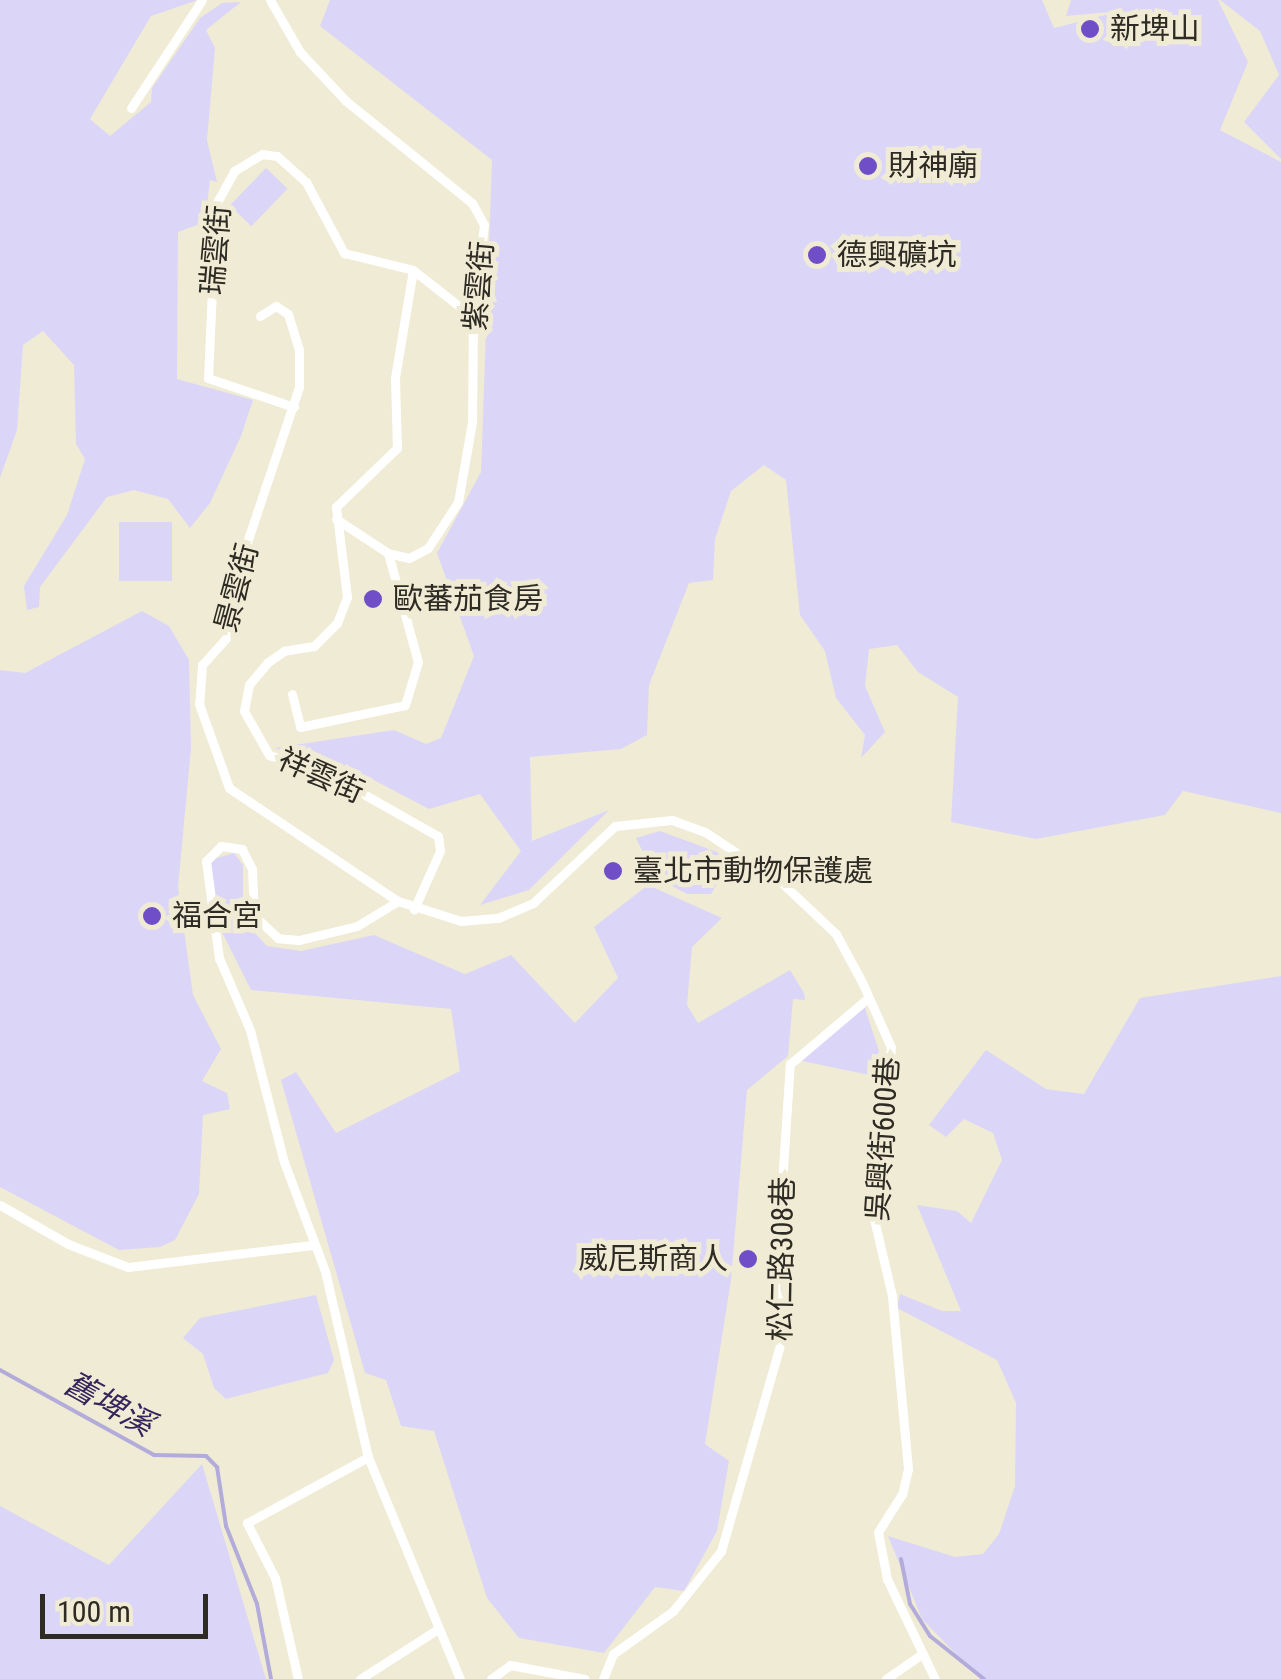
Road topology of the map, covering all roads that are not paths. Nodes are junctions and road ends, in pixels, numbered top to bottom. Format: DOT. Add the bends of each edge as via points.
graph roads {
  1 [pos="202,0"];
  2 [pos="270,0"];
  3 [pos="132,108"];
  4 [pos="413,270"];
  5 [pos="260,316"];
  6 [pos="473,317"];
  7 [pos="294,407"];
  8 [pos="336,519"];
  9 [pos="388,553"];
  10 [pos="292,694"];
  11 [pos="398,901"];
  12 [pos="414,909"];
  13 [pos="868,998"];
  14 [pos="0,1206"];
  15 [pos="313,1244"];
  16 [pos="368,1458"];
  17 [pos="438,1629"];
  18 [pos="919,1656"];
  19 [pos="298,1679"];
  20 [pos="360,1679"];
  21 [pos="460,1679"];
  22 [pos="491,1679"];
  23 [pos="585,1679"];
  24 [pos="603,1679"];
  25 [pos="886,1679"];
  26 [pos="935,1679"];
  1 -- 3 [label="street"];
  2 -- 6 [label="street, 紫雲街" via="300,52 346,101 472,203 484,225"];
  4 -- 6 [label="street, 瑞雲街"];
  4 -- 7 [label="street, 瑞雲街" via="344,253 319,200 277,156 262,154 234,172 223,185 213,226 208,378"];
  4 -- 8 [label="street" via="394,378 397,448 342,495"];
  5 -- 7 [label="street, 景雲街" via="276,306 294,326"];
  6 -- 9 [label="street, 紫雲街" via="472,422 462,490 422,553"];
  7 -- 11 [label="street, 景雲街" via="236,575 228,636 202,664 199,704 228,788"];
  8 -- 9 [label="street"];
  8 -- 12 [label="street, 祥雲街" via="347,598 337,624 314,646 284,651 268,662 249,685 244,711 269,754 317,769 438,836 440,851"];
  9 -- 10 [label="street" via="418,662 405,705 300,727"];
  11 -- 12 [label="street, 景雲街"];
  11 -- 15 [label="street" via="358,926 278,938 254,916 252,869 242,850 221,846 206,862 219,958 250,1030"];
  12 -- 13 [label="street, 吳興街600巷" via="461,921 498,918 533,902 614,826 672,820 704,832 782,883 836,934"];
  13 -- 18 [label="street, 吳興街600巷" via="891,1047 874,1219 897,1329 908,1469 902,1494 878,1532 887,1579"];
  13 -- 24 [label="street, 松仁路308巷" via="790,1064 775,1288 786,1326 722,1551 673,1610 613,1654"];
  14 -- 15 [label="street" via="68,1244 128,1267"];
  15 -- 16 [label="street" via="326,1271"];
  16 -- 17 [label="street"];
  16 -- 19 [label="street" via="247,1523 274,1578"];
  17 -- 20 [label="street"];
  17 -- 21 [label="street"];
  18 -- 25 [label="street"];
  18 -- 26 [label="street, 吳興街600巷"];
  22 -- 23 [label="street" via="510,1665"];
}
